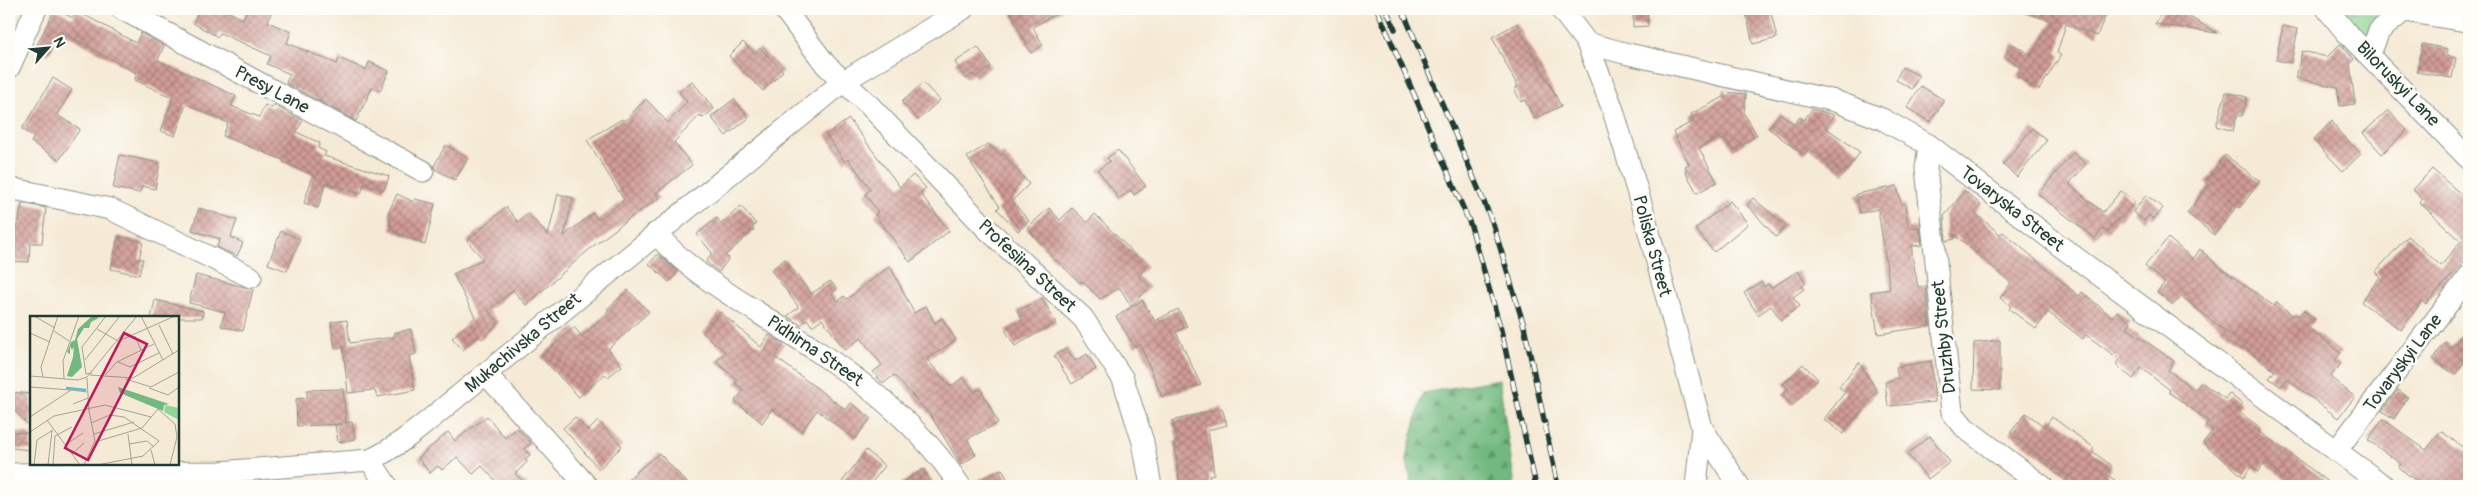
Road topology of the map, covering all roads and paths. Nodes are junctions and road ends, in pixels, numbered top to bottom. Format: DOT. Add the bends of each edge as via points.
graph roads {
  1 [pos="36,9"];
  2 [pos="122,9"];
  3 [pos="784,9"];
  4 [pos="964,9"];
  5 [pos="1561,9"];
  6 [pos="2327,9"];
  7 [pos="2407,9"];
  8 [pos="2469,19"];
  9 [pos="1587,43"];
  10 [pos="2370,54"];
  11 [pos="9,68"];
  12 [pos="844,81"];
  13 [pos="1929,145"];
  14 [pos="2469,159"];
  15 [pos="423,171"];
  16 [pos="9,188"];
  17 [pos="656,233"];
  18 [pos="2469,276"];
  19 [pos="251,277"];
  20 [pos="486,374"];
  21 [pos="1702,428"];
  22 [pos="2336,451"];
  23 [pos="370,460"];
  24 [pos="9,474"];
  25 [pos="387,486"];
  26 [pos="587,486"];
  27 [pos="960,486"];
  28 [pos="1150,486"];
  29 [pos="1696,486"];
  30 [pos="1739,486"];
  31 [pos="2042,486"];
  32 [pos="2384,486"];
  1 -- 11 [label="street"];
  2 -- 15 [label="street, Presy Lane"];
  3 -- 12 [label="street, Profesiina Street" via="826,65"];
  4 -- 12 [label="street, Mukachivska Street"];
  5 -- 9 [label="street, Poliska Street"];
  6 -- 10 [label="street, Biloruskyi Lane"];
  7 -- 8 [label="street"];
  7 -- 10 [label="street" via="2379,31"];
  9 -- 13 [label="street, Tovaryska Street" via="1835,101 1882,119"];
  9 -- 21 [label="street, Poliska Street" via="1612,107 1641,201"];
  10 -- 14 [label="street, Biloruskyi Lane"];
  12 -- 17 [label="street, Mukachivska Street"];
  12 -- 28 [label="street, Profesiina Street" via="986,228 1083,318 1122,379 1143,442"];
  13 -- 22 [label="street, Tovaryska Street"];
  13 -- 31 [label="street, Druzhby Street" via="1926,168 1952,412 1965,428"];
  16 -- 19 [label="street" via="110,209"];
  17 -- 20 [label="street, Mukachivska Street"];
  17 -- 27 [label="street, Pidhirna Street" via="684,262 848,371 906,419"];
  18 -- 22 [label="street, Tovaryskyi Lane"];
  20 -- 23 [label="street, Mukachivska Street" via="399,443"];
  20 -- 26 [label="street"];
  21 -- 29 [label="street"];
  21 -- 30 [label="street, Poliska Street"];
  22 -- 32 [label="street, Tovaryska Street"];
  23 -- 24 [label="street, Mukachivska Street" via="220,472"];
  23 -- 25 [label="street"];
}
